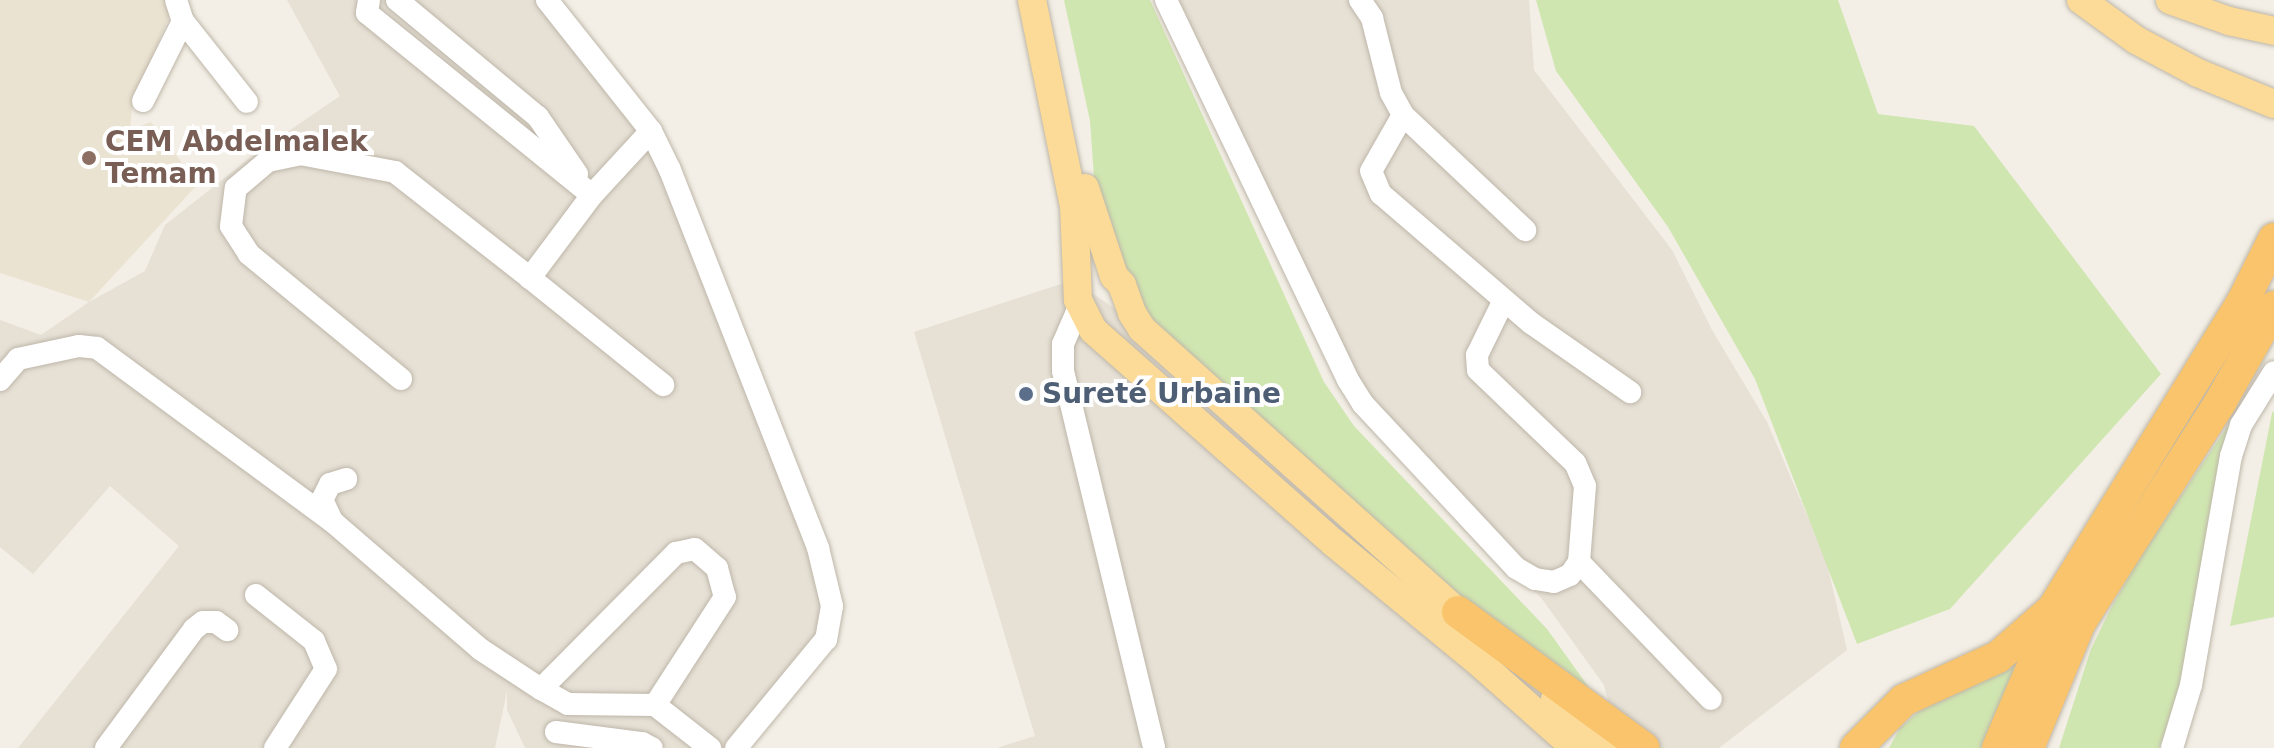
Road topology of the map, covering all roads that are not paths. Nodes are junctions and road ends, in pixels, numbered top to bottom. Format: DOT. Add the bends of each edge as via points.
graph roads {
  1 [pos="369,0"];
  2 [pos="397,0"];
  3 [pos="547,0"];
  4 [pos="1032,0"];
  5 [pos="1043,0"];
  6 [pos="1166,0"];
  7 [pos="1360,0"];
  8 [pos="2081,0"];
  9 [pos="2170,0"];
  10 [pos="180,10"];
  11 [pos="2274,31"];
  12 [pos="143,101"];
  13 [pos="247,102"];
  14 [pos="2274,104"];
  15 [pos="1403,115"];
  16 [pos="651,131"];
  17 [pos="592,195"];
  18 [pos="1525,230"];
  19 [pos="2274,239"];
  20 [pos="530,278"];
  21 [pos="1120,287"];
  22 [pos="1504,300"];
  23 [pos="1080,302"];
  24 [pos="2274,307"];
  25 [pos="2274,372"];
  26 [pos="401,379"];
  27 [pos="0,380"];
  28 [pos="663,385"];
  29 [pos="1630,392"];
  30 [pos="346,479"];
  31 [pos="333,522"];
  32 [pos="1579,562"];
  33 [pos="256,595"];
  34 [pos="2053,609"];
  35 [pos="1458,612"];
  36 [pos="227,630"];
  37 [pos="541,689"];
  38 [pos="2053,692"];
  39 [pos="1711,699"];
  40 [pos="568,704"];
  41 [pos="655,705"];
  42 [pos="1875,734"];
  43 [pos="556,740"];
  44 [pos="106,748"];
  45 [pos="275,748"];
  46 [pos="652,748"];
  47 [pos="710,748"];
  48 [pos="736,748"];
  49 [pos="1154,748"];
  50 [pos="1575,748"];
  51 [pos="1611,748"];
  52 [pos="1644,748"];
  53 [pos="1856,748"];
  54 [pos="1998,748"];
  55 [pos="2028,748"];
  56 [pos="2044,748"];
  57 [pos="2172,748"];
  1 -- 17 [label="street" via="367,13"];
  2 -- 17 [label="street" via="538,117"];
  3 -- 16 [label="street"];
  4 -- 23 [label="main road" via="1074,206"];
  5 -- 21 [label="main road" via="1089,204"];
  6 -- 32 [label="street" via="1363,404 1516,568 1554,582 1570,575"];
  7 -- 15 [label="street" via="1372,18 1391,93"];
  8 -- 14 [label="main road" via="2136,40"];
  9 -- 11 [label="main road"];
  10 -- 12 [label="street"];
  10 -- 13 [label="street"];
  15 -- 18 [label="street"];
  15 -- 22 [label="street" via="1371,171 1381,194"];
  16 -- 17 [label="street"];
  16 -- 48 [label="street" via="818,548 832,606 826,639"];
  17 -- 20 [label="street"];
  19 -- 34 [label="highway" via="2241,305"];
  20 -- 26 [label="street" via="395,172 300,154 268,161 236,188 231,226 249,254"];
  20 -- 28 [label="street"];
  21 -- 23 [label="main road" via="1093,274"];
  21 -- 23 [label="main road" via="1120,311 1108,318 1094,318"];
  21 -- 35 [label="main road" via="1157,345"];
  22 -- 29 [label="street"];
  22 -- 32 [label="street" via="1477,355 1478,370 1581,474 1587,498"];
  23 -- 49 [label="street" via="1063,344 1063,371"];
  23 -- 50 [label="main road" via="1102,341"];
  24 -- 38 [label="highway" via="2221,401 2079,624"];
  25 -- 57 [label="street" via="2251,406 2231,456 2191,685"];
  27 -- 31 [label="street" via="18,359 79,346 97,348"];
  30 -- 31 [label="street" via="330,484 322,500"];
  31 -- 37 [label="street" via="480,649"];
  32 -- 39 [label="street"];
  33 -- 45 [label="street" via="314,641 326,669"];
  34 -- 42 [label="highway" via="1998,657 1904,700"];
  34 -- 54 [label="highway"];
  35 -- 51 [label="main road"];
  35 -- 52 [label="highway"];
  36 -- 44 [label="street" via="216,622 194,629"];
  37 -- 40 [label="street"];
  37 -- 41 [label="street" via="676,553 695,549 717,568 725,597"];
  38 -- 55 [label="highway"];
  38 -- 56 [label="highway"];
  40 -- 41 [label="street"];
  40 -- 43 [label="street"];
  41 -- 47 [label="street"];
  42 -- 53 [label="highway"];
  43 -- 46 [label="street" via="642,743"];
}
